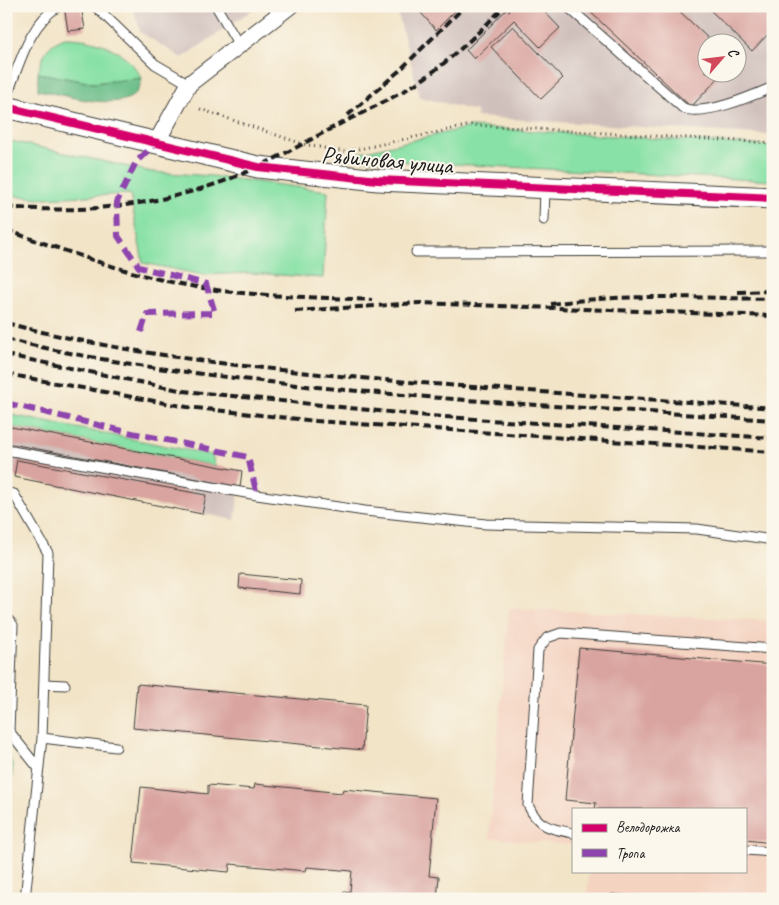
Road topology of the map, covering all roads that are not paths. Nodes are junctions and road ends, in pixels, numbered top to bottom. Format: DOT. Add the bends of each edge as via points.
graph roads {
  1 [pos="60,6"];
  2 [pos="95,6"];
  3 [pos="216,6"];
  4 [pos="567,6"];
  5 [pos="287,8"];
  6 [pos="238,45"];
  7 [pos="189,84"];
  8 [pos="773,87"];
  9 [pos="6,98"];
  10 [pos="6,107"];
  11 [pos="156,143"];
  12 [pos="545,189"];
  13 [pos="773,198"];
  14 [pos="544,220"];
  15 [pos="773,251"];
  16 [pos="416,252"];
  17 [pos="6,450"];
  18 [pos="6,492"];
  19 [pos="773,540"];
  20 [pos="6,617"];
  21 [pos="773,649"];
  22 [pos="44,684"];
  23 [pos="65,685"];
  24 [pos="8,706"];
  25 [pos="42,738"];
  26 [pos="116,747"];
  27 [pos="39,769"];
  28 [pos="572,833"];
  29 [pos="746,850"];
  30 [pos="773,852"];
  31 [pos="25,899"];
  1 -- 9 [label="lane" via="35,29"];
  2 -- 7 [label="lane" via="155,64"];
  3 -- 6 [label="lane"];
  4 -- 8 [label="lane" via="691,112 707,110"];
  5 -- 6 [label="street"];
  6 -- 7 [label="street"];
  7 -- 11 [label="street"];
  10 -- 11 [label="street, Рябиновая улица"];
  11 -- 12 [label="street, Рябиновая улица" via="258,167 378,180"];
  12 -- 13 [label="street, Рябиновая улица"];
  12 -- 14 [label="lane"];
  15 -- 16 [label="lane"];
  17 -- 19 [label="lane" via="365,511 486,524 697,529"];
  18 -- 22 [label="lane" via="14,494 48,553"];
  20 -- 24 [label="lane" via="13,625"];
  21 -- 28 [label="lane" via="561,633 547,638 538,650 528,806 548,829"];
  22 -- 23 [label="lane"];
  22 -- 25 [label="lane"];
  24 -- 27 [label="lane" via="9,731"];
  25 -- 26 [label="lane"];
  25 -- 27 [label="lane"];
  27 -- 31 [label="lane"];
  29 -- 30 [label="lane"];
}
